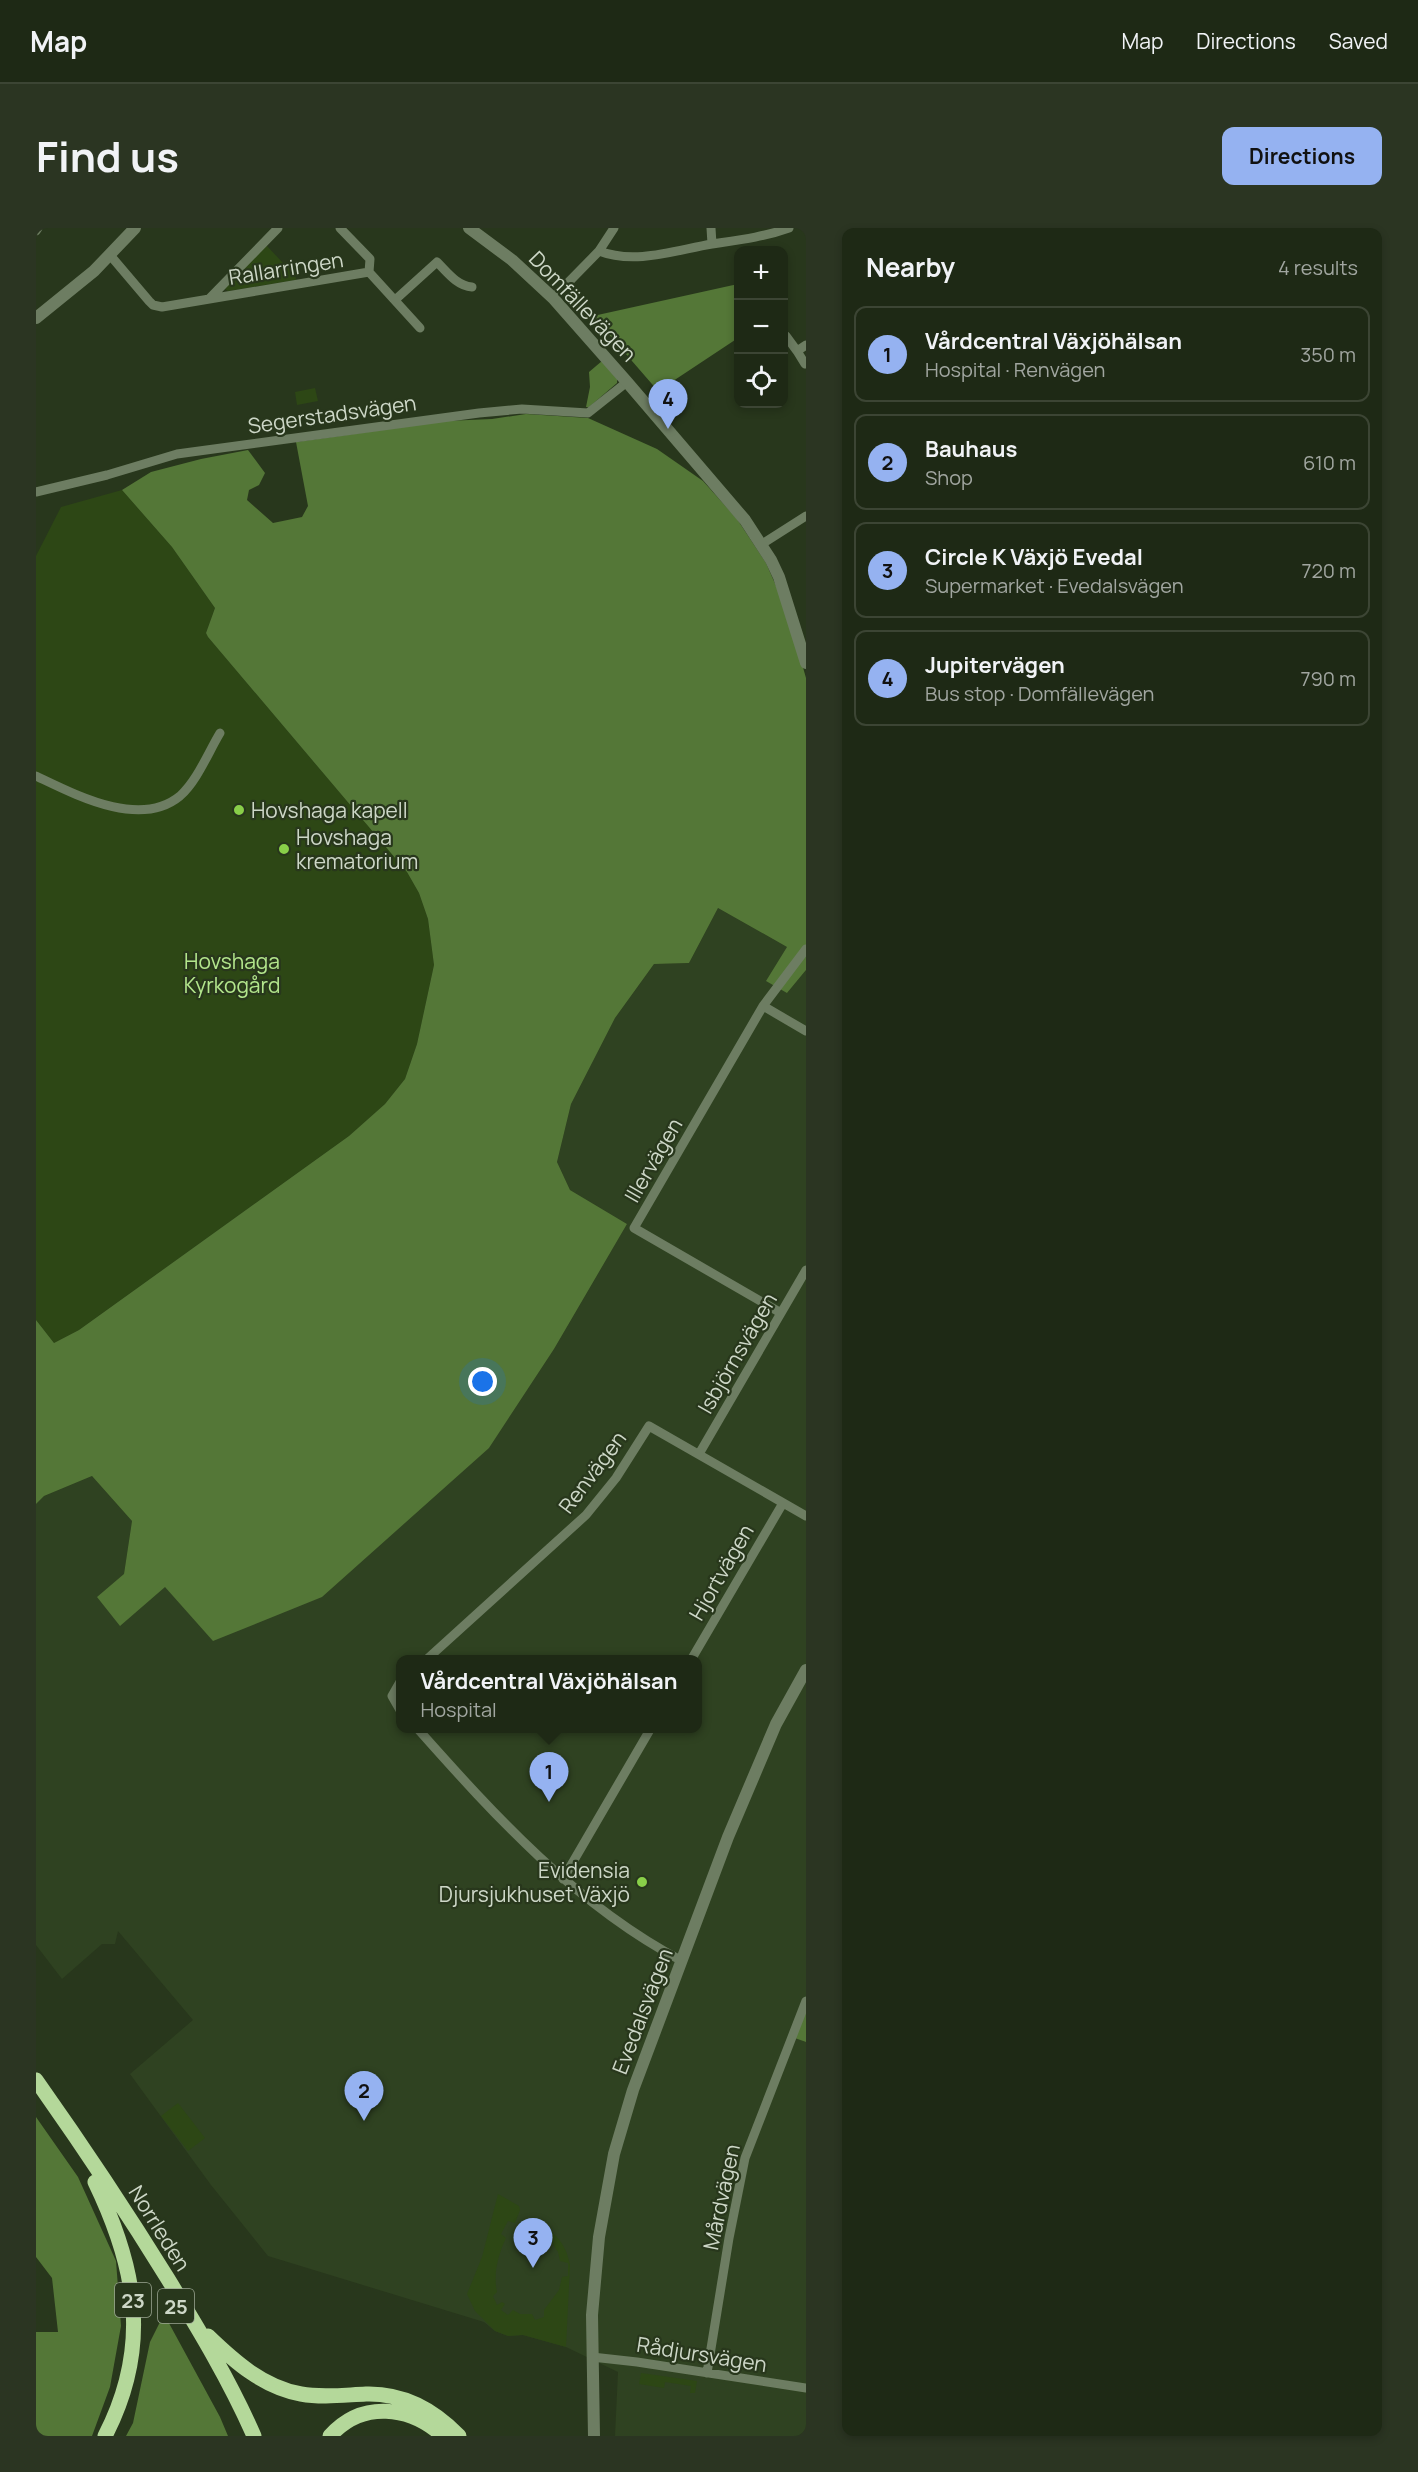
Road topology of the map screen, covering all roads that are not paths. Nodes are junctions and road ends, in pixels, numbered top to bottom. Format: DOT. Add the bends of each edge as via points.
graph roads {
  1 [pos="135,228"];
  2 [pos="278,228"];
  3 [pos="340,228"];
  4 [pos="469,228"];
  5 [pos="614,228"];
  6 [pos="711,228"];
  7 [pos="789,228"];
  8 [pos="712,244"];
  9 [pos="599,251"];
  10 [pos="110,255"];
  11 [pos="369,272"];
  12 [pos="472,287"];
  13 [pos="209,298"];
  14 [pos="553,298"];
  15 [pos="395,300"];
  16 [pos="36,318"];
  17 [pos="420,328"];
  18 [pos="788,339"];
  19 [pos="806,345"];
  20 [pos="796,351"];
  21 [pos="805,364"];
  22 [pos="627,382"];
  23 [pos="36,492"];
  24 [pos="806,516"];
  25 [pos="762,544"];
  26 [pos="806,663"];
  27 [pos="220,733"];
  28 [pos="36,776"];
  29 [pos="806,949"];
  30 [pos="763,1006"];
  31 [pos="806,1031"];
  32 [pos="806,1270"];
  33 [pos="781,1313"];
  34 [pos="699,1454"];
  35 [pos="783,1503"];
  36 [pos="806,1516"];
  37 [pos="430,1655"];
  38 [pos="693,1655"];
  39 [pos="806,1670"];
  40 [pos="396,1689"];
  41 [pos="396,1703"];
  42 [pos="421,1733"];
  43 [pos="648,1733"];
  44 [pos="563,1879"];
  45 [pos="682,1961"];
  46 [pos="806,2001"];
  47 [pos="36,2080"];
  48 [pos="36,2095"];
  49 [pos="95,2182"];
  50 [pos="191,2316"];
  51 [pos="592,2357"];
  52 [pos="707,2373"];
  53 [pos="592,2385"];
  54 [pos="806,2388"];
  55 [pos="105,2436"];
  56 [pos="246,2436"];
  57 [pos="254,2436"];
  58 [pos="330,2436"];
  59 [pos="443,2436"];
  60 [pos="459,2436"];
  61 [pos="588,2436"];
  62 [pos="594,2436"];
  1 -- 10 [label="street"];
  2 -- 13 [label="street, Rallarringen"];
  3 -- 11 [label="street, Rallarringen" via="370,259"];
  4 -- 14 [label="street, Domfällevägen"];
  5 -- 9 [label="street"];
  6 -- 8 [label="street"];
  7 -- 8 [label="street"];
  8 -- 9 [label="street" via="631,257"];
  9 -- 14 [label="street"];
  10 -- 13 [label="street, Rallarringen" via="153,304 162,307"];
  10 -- 16 [label="street"];
  11 -- 13 [label="street, Rallarringen"];
  11 -- 15 [label="street, Rallarringen"];
  12 -- 15 [label="street" via="457,282 438,262"];
  14 -- 22 [label="street, Domfällevägen"];
  15 -- 17 [label="street, Rallarringen"];
  18 -- 20 [label="street"];
  19 -- 20 [label="street"];
  20 -- 21 [label="street"];
  22 -- 23 [label="street, Segerstadsvägen" via="588,413 522,409 479,413 177,454"];
  22 -- 25 [label="street, Domfällevägen"];
  24 -- 25 [label="street"];
  25 -- 26 [label="street, Domfällevägen" via="786,594"];
  27 -- 28 [label="street" via="180,795 160,808 131,811 74,795"];
  29 -- 30 [label="street"];
  30 -- 31 [label="street"];
  30 -- 33 [label="street, Illervägen" via="634,1228"];
  32 -- 33 [label="street, Isbjörnsvägen"];
  33 -- 34 [label="street, Isbjörnsvägen"];
  34 -- 35 [label="street, Renvägen"];
  34 -- 37 [label="street, Renvägen" via="649,1426 616,1478 586,1515"];
  35 -- 36 [label="street, Renvägen"];
  35 -- 38 [label="street, Hjortvägen"];
  39 -- 45 [label="street, Evedalsvägen" via="759,1762"];
  40 -- 41 [label="street" via="392,1696"];
  42 -- 44 [label="street" via="490,1810"];
  43 -- 44 [label="street"];
  44 -- 45 [label="street" via="637,1935"];
  45 -- 51 [label="street, Evedalsvägen" via="633,2090 614,2154 599,2236"];
  46 -- 52 [label="street, Mårdvägen" via="745,2158"];
  47 -- 50 [label="highway, Norrleden / 23"];
  48 -- 49 [label="highway, Norrleden / 23"];
  49 -- 55 [label="highway, 23" via="123,2247 133,2301 131,2359"];
  49 -- 56 [label="highway, Norrleden / 25" via="190,2329 226,2391"];
  50 -- 57 [label="highway, Norrleden / 25"];
  50 -- 60 [label="highway, 23" via="208,2337 269,2384 316,2396 381,2394 404,2399 439,2417"];
  51 -- 52 [label="street, Rådjursvägen"];
  51 -- 53 [label="street, Evedalsvägen"];
  52 -- 54 [label="street, Rådjursvägen"];
  53 -- 61 [label="street, Evedalsvägen"];
  53 -- 62 [label="street, Evedalsvägen"];
  58 -- 59 [label="highway" via="357,2415 381,2411 410,2414"];
}
